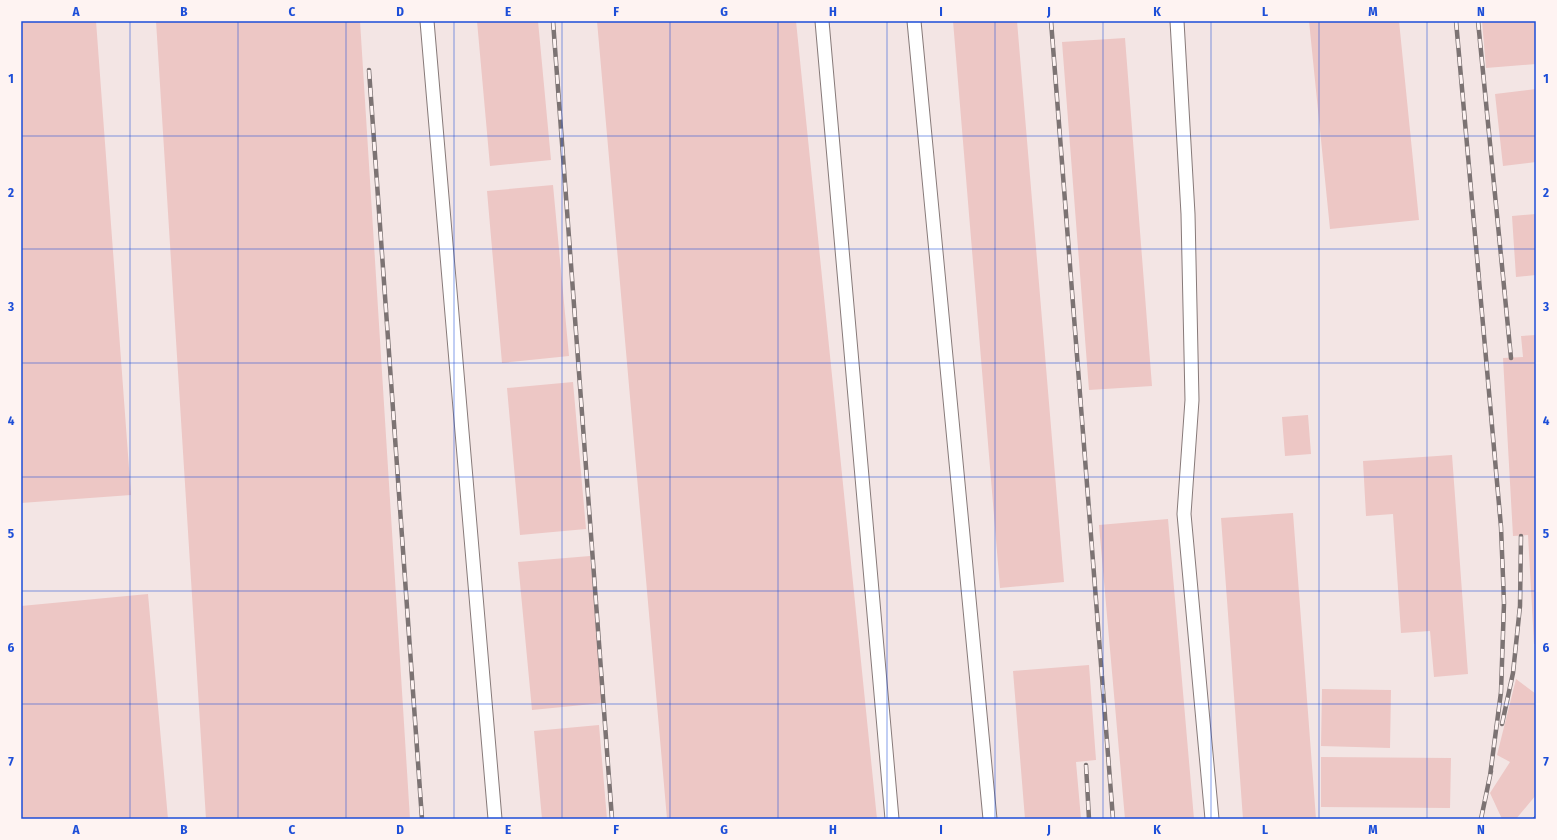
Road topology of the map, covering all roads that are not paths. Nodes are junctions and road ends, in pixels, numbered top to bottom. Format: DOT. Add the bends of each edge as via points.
graph roads {
  1 [pos="427,21"];
  2 [pos="822,21"];
  3 [pos="914,21"];
  4 [pos="1178,21"];
  5 [pos="495,819"];
  6 [pos="892,819"];
  7 [pos="990,819"];
  8 [pos="1212,819"];
  1 -- 5 [label="lane"];
  2 -- 6 [label="lane"];
  3 -- 7 [label="lane"];
  4 -- 8 [label="lane" via="1188,214 1192,400 1184,514"];
}
